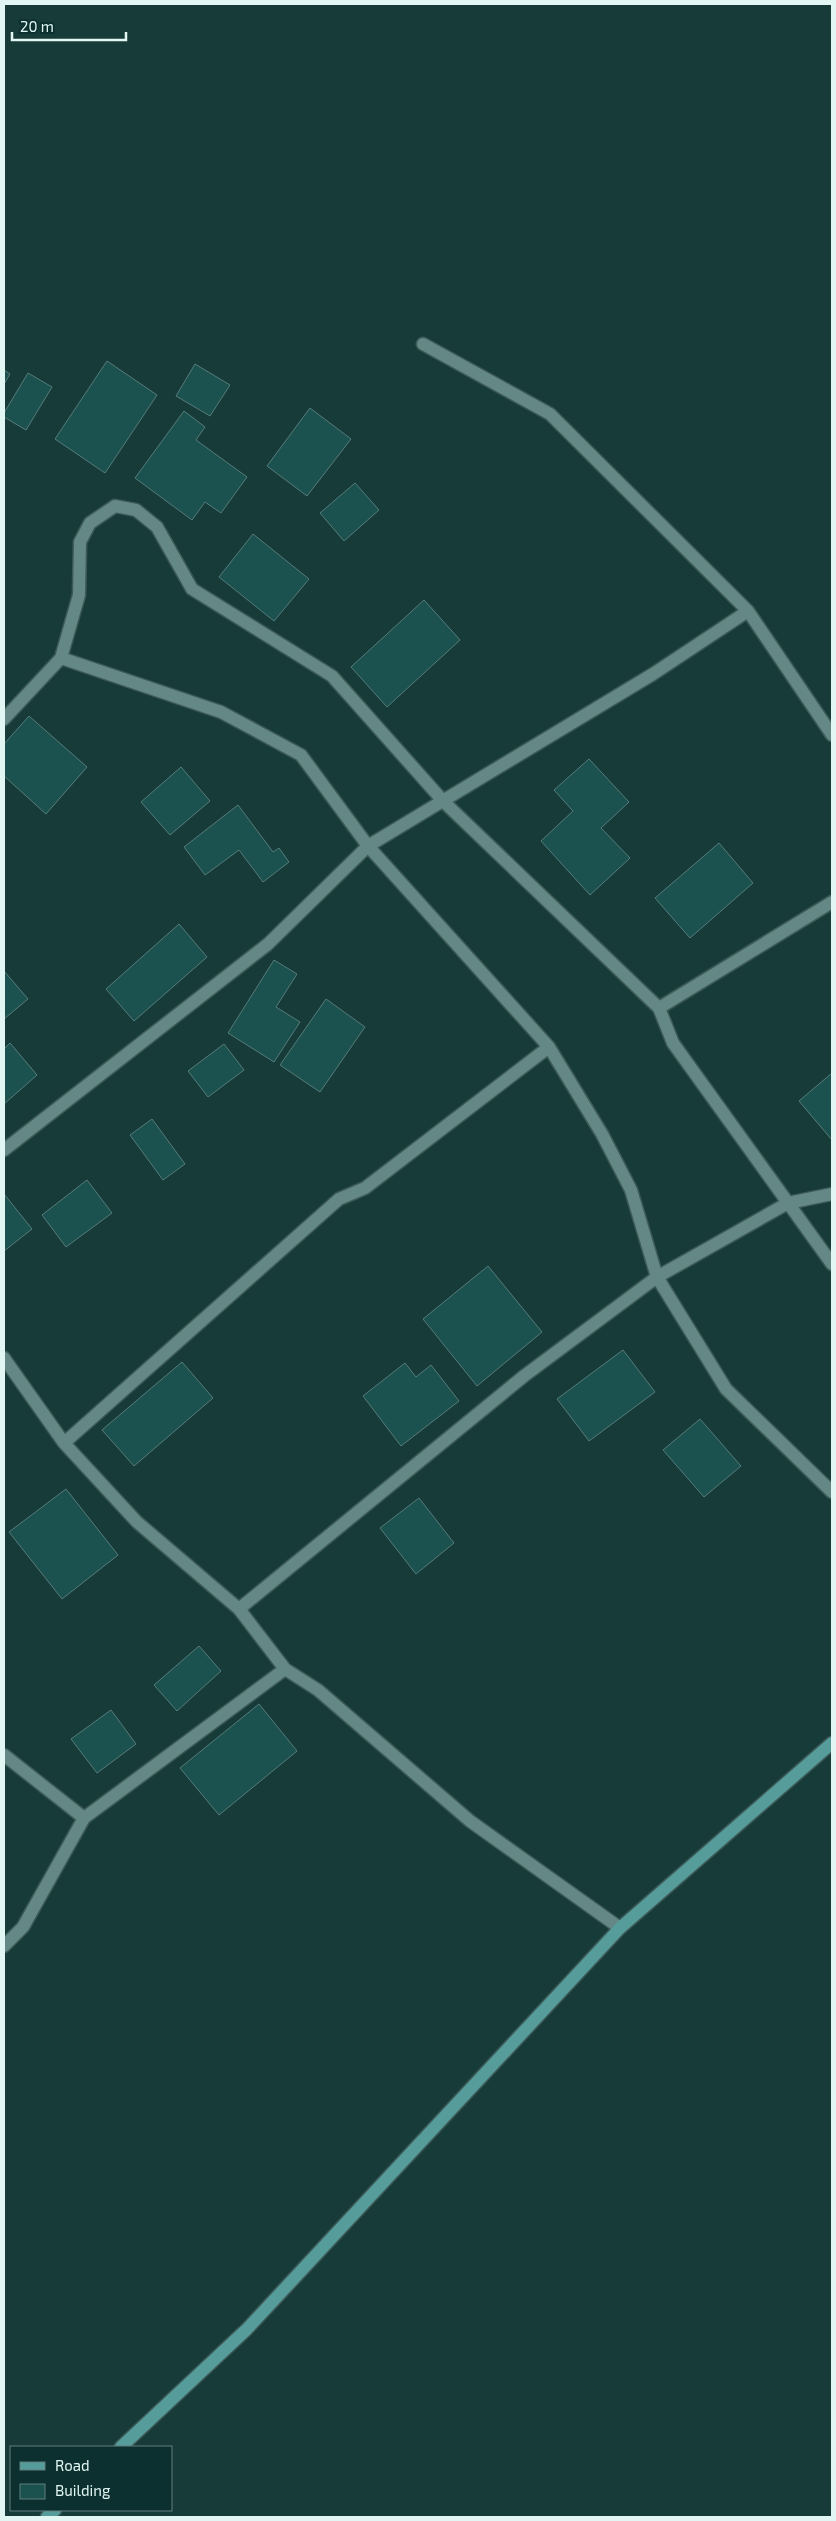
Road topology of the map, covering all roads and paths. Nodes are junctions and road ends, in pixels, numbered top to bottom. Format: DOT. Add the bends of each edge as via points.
graph roads {
  1 [pos="423,344"];
  2 [pos="748,611"];
  3 [pos="61,658"];
  4 [pos="4,719"];
  5 [pos="832,735"];
  6 [pos="444,802"];
  7 [pos="368,846"];
  8 [pos="832,902"];
  9 [pos="659,1008"];
  10 [pos="549,1047"];
  11 [pos="4,1150"];
  12 [pos="832,1194"];
  13 [pos="788,1203"];
  14 [pos="832,1264"];
  15 [pos="657,1277"];
  16 [pos="4,1358"];
  17 [pos="64,1443"];
  18 [pos="832,1492"];
  19 [pos="239,1609"];
  20 [pos="285,1670"];
  21 [pos="832,1743"];
  22 [pos="4,1755"];
  23 [pos="84,1818"];
  24 [pos="620,1928"];
  25 [pos="4,1946"];
  26 [pos="122,2446"];
  1 -- 2 [label="street" via="550,414"];
  2 -- 5 [label="street"];
  2 -- 6 [label="street" via="653,674"];
  3 -- 4 [label="street"];
  3 -- 6 [label="street" via="79,594 80,542 90,524 115,506 136,510 157,527 192,589 332,676"];
  3 -- 7 [label="street" via="220,712 301,755"];
  6 -- 7 [label="street"];
  6 -- 9 [label="street"];
  7 -- 10 [label="street"];
  7 -- 11 [label="street" via="268,944"];
  8 -- 9 [label="street"];
  9 -- 13 [label="street" via="673,1043"];
  10 -- 15 [label="street" via="632,1190"];
  10 -- 17 [label="street" via="365,1188 339,1199"];
  12 -- 13 [label="street"];
  13 -- 14 [label="street"];
  13 -- 15 [label="street"];
  15 -- 18 [label="street" via="726,1389"];
  15 -- 19 [label="street" via="524,1376"];
  16 -- 17 [label="street"];
  17 -- 19 [label="street" via="137,1522"];
  19 -- 20 [label="street"];
  20 -- 23 [label="street"];
  20 -- 24 [label="street" via="318,1690 470,1822"];
  21 -- 24 [label="street"];
  22 -- 23 [label="street"];
  23 -- 25 [label="street" via="23,1927"];
  24 -- 26 [label="street" via="247,2328"];
}
